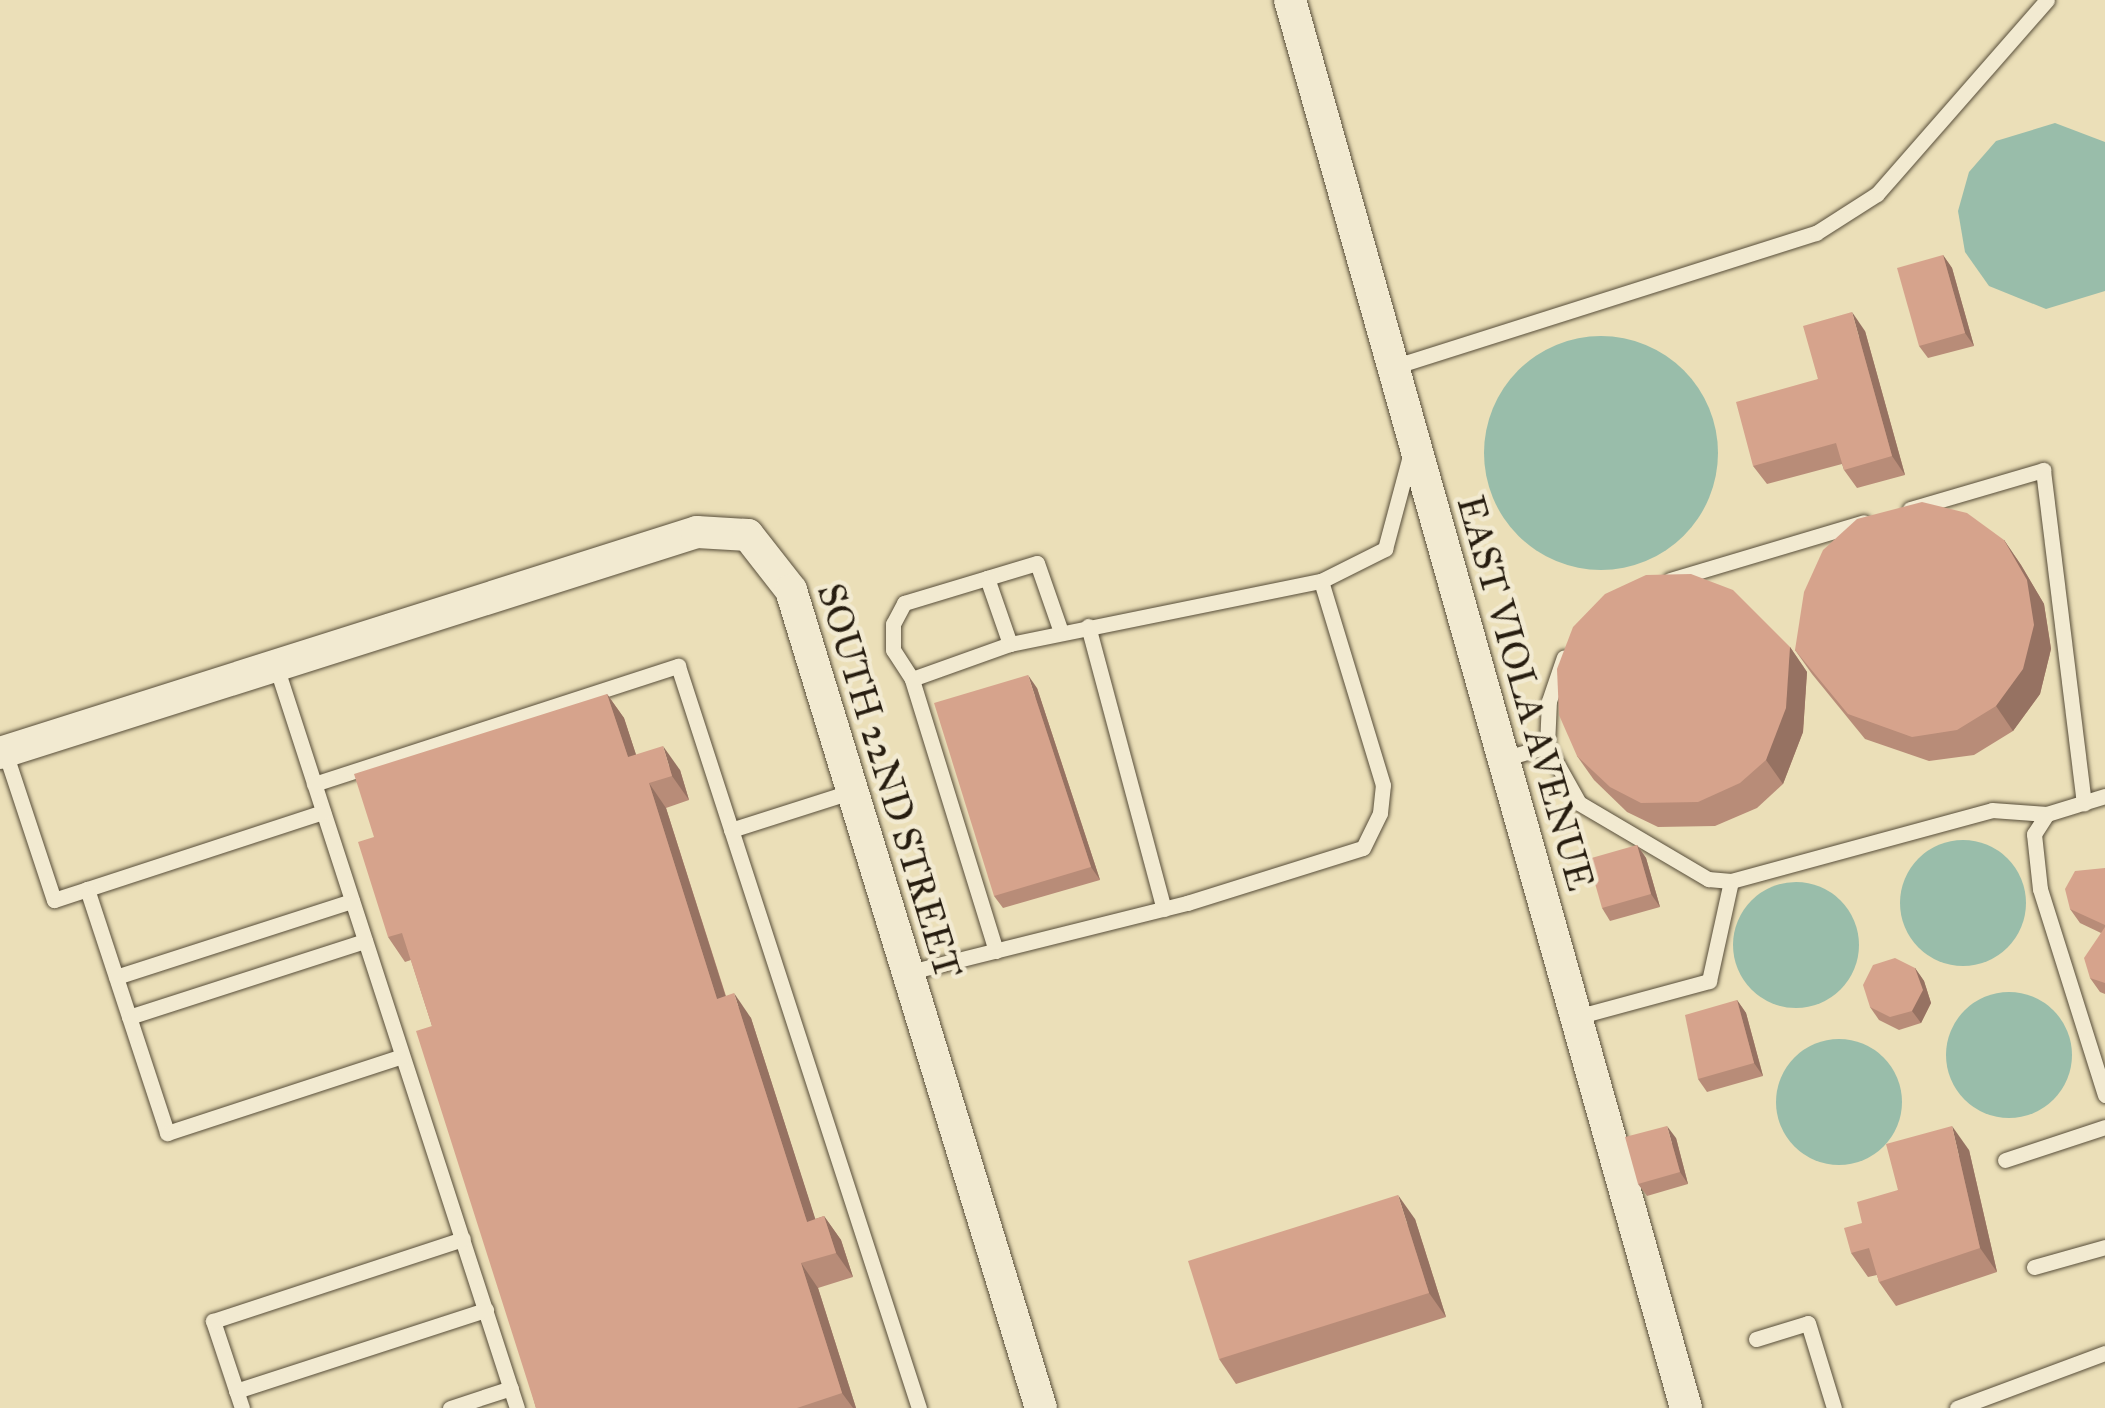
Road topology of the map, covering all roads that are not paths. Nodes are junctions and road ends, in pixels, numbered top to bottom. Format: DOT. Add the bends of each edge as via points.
graph roads {
  1 [pos="1290,0"];
  2 [pos="2047,0"];
  3 [pos="1393,367"];
  4 [pos="1413,445"];
  5 [pos="987,578"];
  6 [pos="1322,581"];
  7 [pos="1645,587"];
  8 [pos="1088,626"];
  9 [pos="1061,632"];
  10 [pos="1569,642"];
  11 [pos="1010,644"];
  12 [pos="276,666"];
  13 [pos="912,679"];
  14 [pos="1547,746"];
  15 [pos="3,753"];
  16 [pos="1503,759"];
  17 [pos="314,784"];
  18 [pos="850,792"];
  19 [pos="2105,796"];
  20 [pos="2084,803"];
  21 [pos="323,812"];
  22 [pos="2047,814"];
  23 [pos="731,830"];
  24 [pos="1731,881"];
  25 [pos="87,889"];
  26 [pos="352,901"];
  27 [pos="1164,909"];
  28 [pos="365,941"];
  29 [pos="996,951"];
  30 [pos="906,974"];
  31 [pos="116,977"];
  32 [pos="1576,1017"];
  33 [pos="129,1018"];
  34 [pos="402,1056"];
  35 [pos="2105,1095"];
  36 [pos="2105,1128"];
  37 [pos="2004,1160"];
  38 [pos="462,1240"];
  39 [pos="2105,1247"];
  40 [pos="2034,1268"];
  41 [pos="486,1310"];
  42 [pos="1756,1339"];
  43 [pos="2105,1352"];
  44 [pos="511,1388"];
  45 [pos="236,1391"];
  46 [pos="242,1408"];
  47 [pos="450,1408"];
  48 [pos="518,1408"];
  49 [pos="920,1408"];
  50 [pos="1041,1408"];
  51 [pos="1686,1408"];
  52 [pos="1834,1408"];
  53 [pos="1957,1408"];
  1 -- 3 [label="street, EAST VIOLA AVENUE"];
  2 -- 3 [label="lane" via="1876,194 1816,233"];
  3 -- 4 [label="street, EAST VIOLA AVENUE"];
  4 -- 6 [label="lane" via="1385,548"];
  4 -- 16 [label="street, EAST VIOLA AVENUE"];
  5 -- 9 [label="lane" via="1037,563"];
  5 -- 11 [label="lane"];
  5 -- 13 [label="lane" via="904,604 893,624 892,650"];
  6 -- 8 [label="lane"];
  6 -- 27 [label="lane" via="1383,784 1380,814 1364,848"];
  7 -- 20 [label="lane" via="2043,470"];
  8 -- 9 [label="lane"];
  8 -- 27 [label="lane"];
  9 -- 11 [label="lane"];
  10 -- 14 [label="lane" via="1549,701"];
  11 -- 13 [label="lane"];
  12 -- 15 [label="street, SOUTH 22ND STREET"];
  12 -- 17 [label="lane"];
  12 -- 18 [label="street, SOUTH 22ND STREET" via="696,532 724,530 748,536 792,590"];
  13 -- 29 [label="lane"];
  14 -- 16 [label="lane"];
  14 -- 24 [label="lane" via="1579,803 1708,879"];
  15 -- 25 [label="lane" via="54,900"];
  16 -- 32 [label="street, EAST VIOLA AVENUE"];
  17 -- 21 [label="lane"];
  17 -- 23 [label="lane" via="678,666"];
  18 -- 23 [label="lane"];
  18 -- 30 [label="street, SOUTH 22ND STREET"];
  19 -- 20 [label="lane"];
  20 -- 22 [label="lane"];
  21 -- 25 [label="lane"];
  21 -- 26 [label="lane"];
  22 -- 24 [label="lane" via="1992,810"];
  22 -- 35 [label="lane" via="2034,834 2040,889"];
  23 -- 49 [label="lane"];
  24 -- 32 [label="lane" via="1708,981"];
  25 -- 31 [label="lane"];
  26 -- 28 [label="lane"];
  26 -- 31 [label="lane"];
  27 -- 29 [label="lane"];
  28 -- 33 [label="lane"];
  28 -- 34 [label="lane"];
  29 -- 30 [label="lane"];
  30 -- 50 [label="street, SOUTH 22ND STREET"];
  31 -- 33 [label="lane"];
  32 -- 51 [label="street, EAST VIOLA AVENUE"];
  33 -- 34 [label="lane" via="166,1133"];
  34 -- 38 [label="lane"];
  36 -- 37 [label="lane"];
  38 -- 41 [label="lane"];
  38 -- 45 [label="lane" via="213,1321"];
  39 -- 40 [label="lane"];
  41 -- 44 [label="lane"];
  41 -- 45 [label="lane"];
  42 -- 52 [label="lane" via="1808,1324"];
  43 -- 53 [label="lane"];
  44 -- 47 [label="lane"];
  44 -- 48 [label="lane"];
  45 -- 46 [label="lane"];
}
